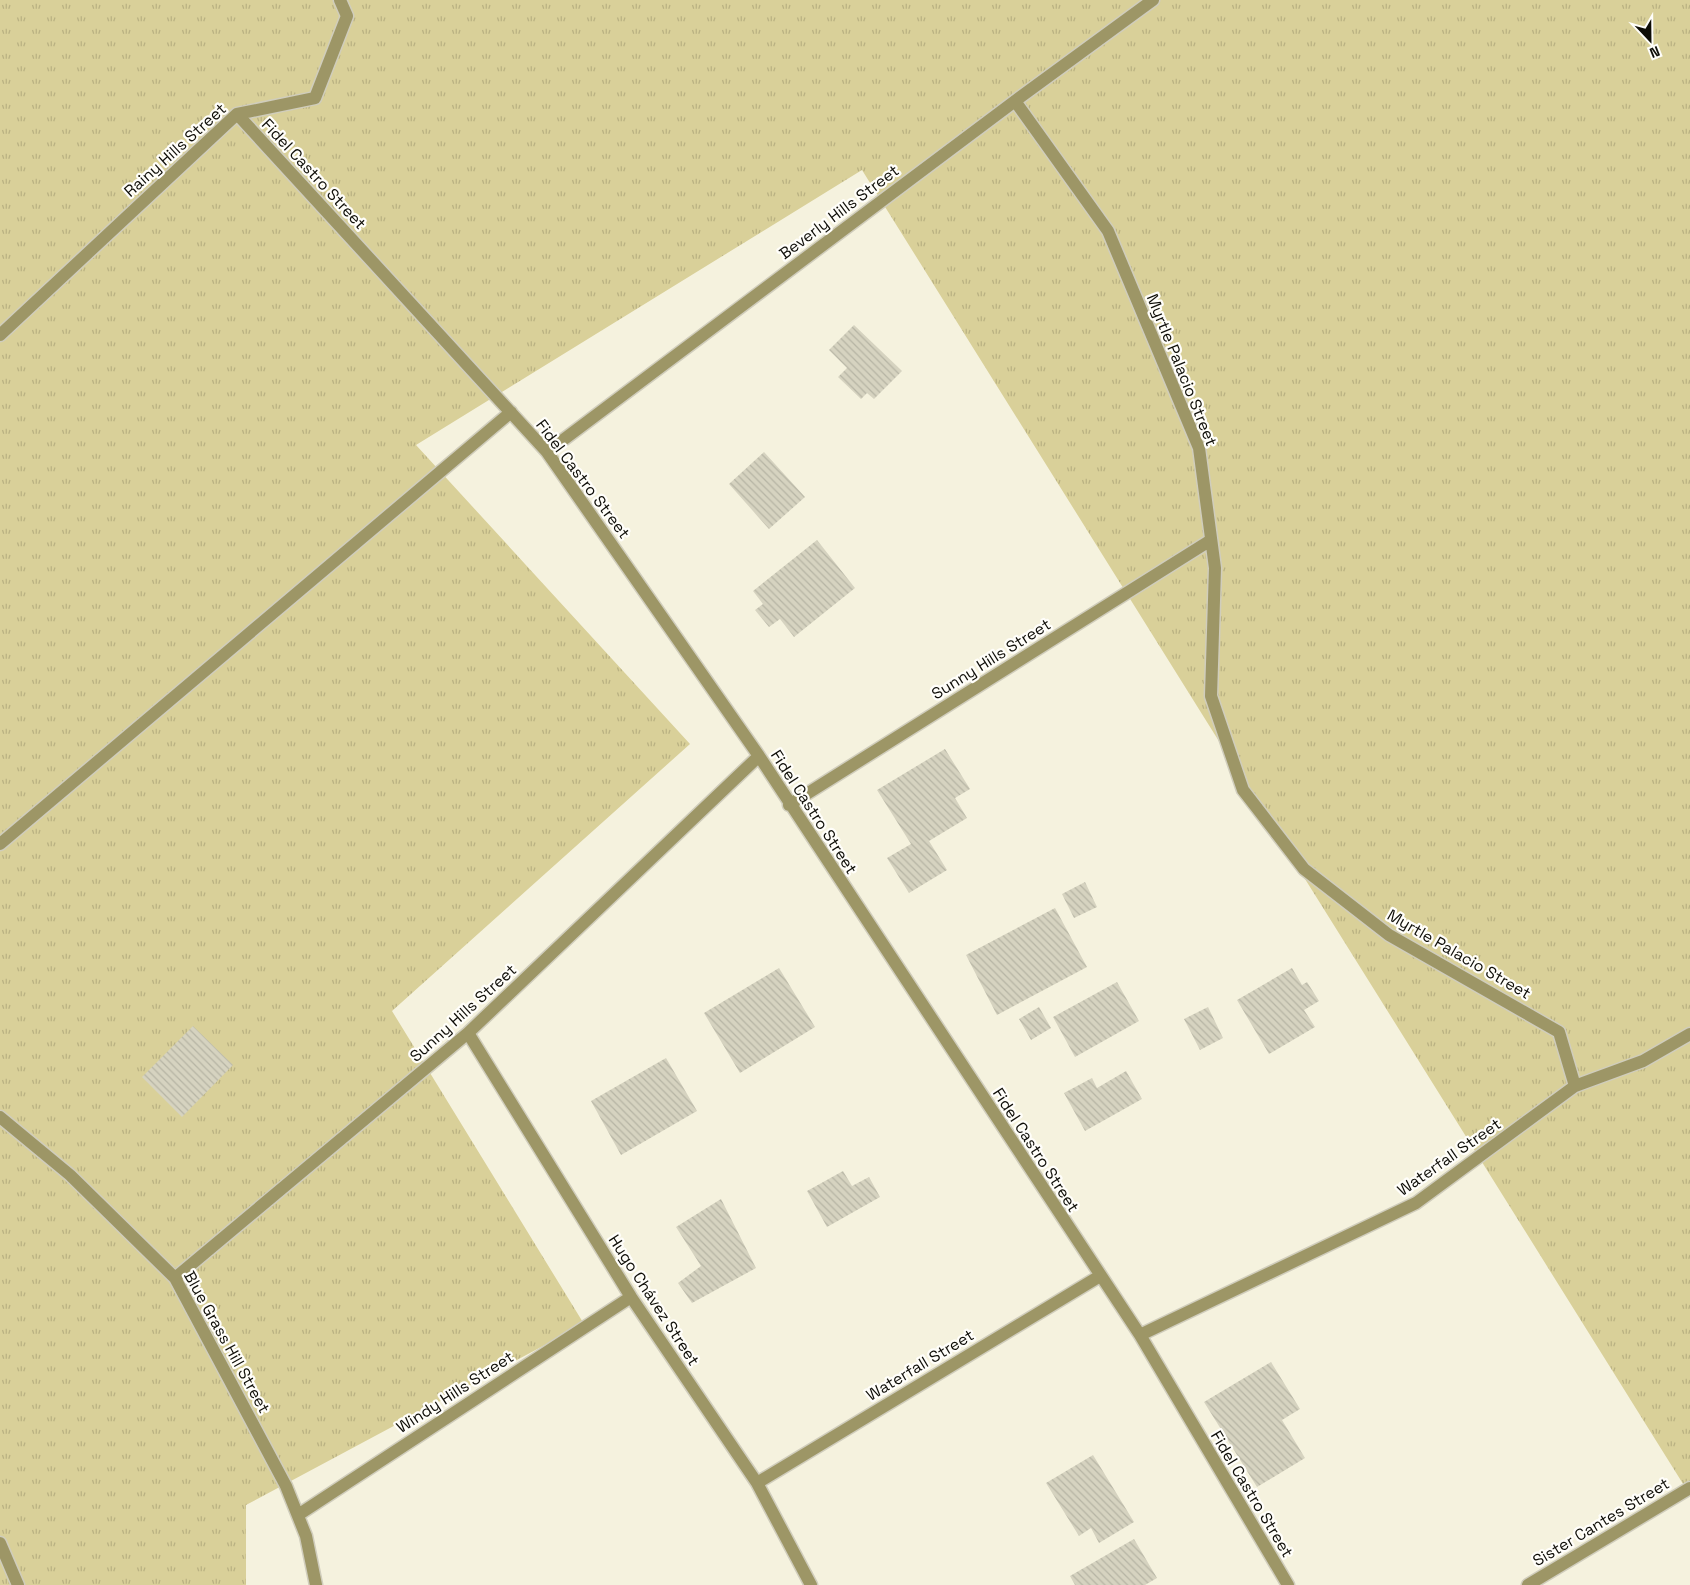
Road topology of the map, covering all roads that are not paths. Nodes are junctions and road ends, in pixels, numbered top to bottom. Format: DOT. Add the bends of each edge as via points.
graph roads {
  1 [pos="340,0"];
  2 [pos="1153,0"];
  3 [pos="1015,101"];
  4 [pos="237,114"];
  5 [pos="0,335"];
  6 [pos="511,412"];
  7 [pos="547,452"];
  8 [pos="1211,540"];
  9 [pos="759,756"];
  10 [pos="789,806"];
  11 [pos="0,844"];
  12 [pos="468,1033"];
  13 [pos="1690,1034"];
  14 [pos="1574,1086"];
  15 [pos="0,1117"];
  16 [pos="1100,1276"];
  17 [pos="175,1278"];
  18 [pos="631,1297"];
  19 [pos="1140,1335"];
  20 [pos="757,1483"];
  21 [pos="1690,1488"];
  22 [pos="298,1515"];
  23 [pos="0,1543"];
  24 [pos="18,1585"];
  25 [pos="316,1585"];
  26 [pos="811,1585"];
  27 [pos="1288,1585"];
  28 [pos="1528,1585"];
  1 -- 4 [label="street, Rainy Hills Street" via="347,16 315,98"];
  2 -- 3 [label="street, Beverly Hills Street"];
  3 -- 7 [label="street, Beverly Hills Street"];
  3 -- 8 [label="street, Myrtle Palacio Street" via="1108,231 1198,448"];
  4 -- 5 [label="street, Rainy Hills Street"];
  4 -- 6 [label="street, Fidel Castro Street"];
  6 -- 7 [label="street, Fidel Castro Street"];
  6 -- 11 [label="street"];
  7 -- 9 [label="street, Fidel Castro Street"];
  8 -- 10 [label="street, Sunny Hills Street"];
  8 -- 14 [label="street, Myrtle Palacio Street" via="1215,568 1211,696 1243,790 1304,869 1382,929 1559,1032"];
  9 -- 10 [label="street, Fidel Castro Street"];
  9 -- 12 [label="street, Sunny Hills Street"];
  10 -- 16 [label="street, Fidel Castro Street"];
  12 -- 17 [label="street, Sunny Hills Street"];
  12 -- 18 [label="street, Hugo Chávez Street"];
  13 -- 14 [label="street, Waterfall Street" via="1643,1061"];
  14 -- 19 [label="street, Waterfall Street" via="1416,1203"];
  15 -- 17 [label="street, Blue Grass Hill Street" via="70,1175"];
  16 -- 19 [label="street, Fidel Castro Street"];
  16 -- 20 [label="street, Waterfall Street"];
  17 -- 22 [label="street, Blue Grass Hill Street" via="241,1399"];
  18 -- 20 [label="street, Hugo Chávez Street"];
  18 -- 22 [label="street, Windy Hills Street"];
  19 -- 27 [label="street, Fidel Castro Street"];
  20 -- 26 [label="street, Hugo Chávez Street"];
  21 -- 28 [label="street, Sister Cantes Street"];
  22 -- 25 [label="street, Blue Grass Hill Street" via="306,1536"];
  23 -- 24 [label="street"];
}
